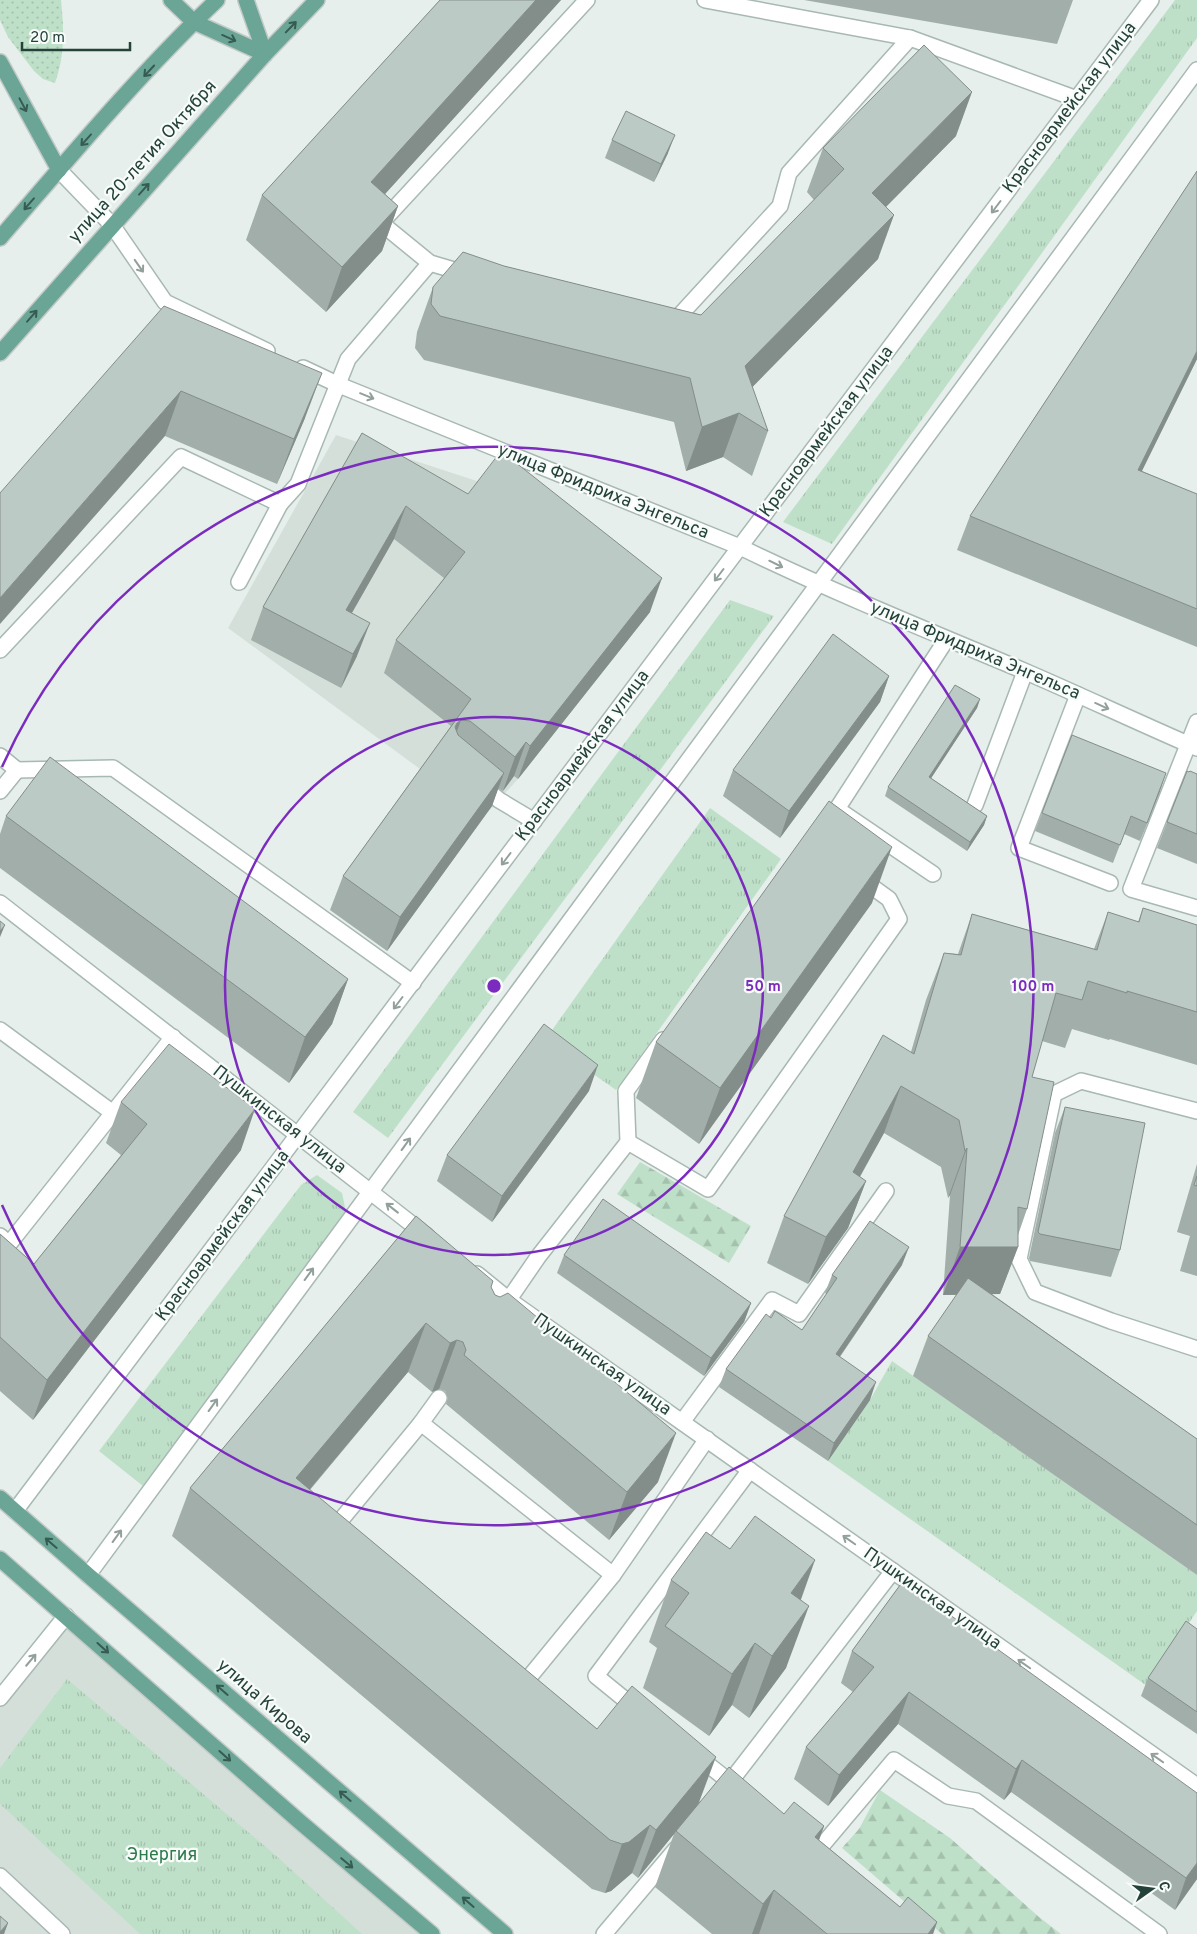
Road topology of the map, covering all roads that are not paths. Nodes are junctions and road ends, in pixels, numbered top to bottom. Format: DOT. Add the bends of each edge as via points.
graph roads {
  1 [pos="171,0"];
  2 [pos="217,0"];
  3 [pos="246,0"];
  4 [pos="317,0"];
  5 [pos="587,0"];
  6 [pos="705,0"];
  7 [pos="1151,0"];
  8 [pos="194,22"];
  9 [pos="910,38"];
  10 [pos="264,54"];
  11 [pos="0,62"];
  12 [pos="1197,70"];
  13 [pos="1077,99"];
  14 [pos="59,170"];
  15 [pos="112,226"];
  16 [pos="0,238"];
  17 [pos="430,263"];
  18 [pos="477,277"];
  19 [pos="662,334"];
  20 [pos="0,353"];
  21 [pos="339,385"];
  22 [pos="280,504"];
  23 [pos="740,547"];
  24 [pos="239,582"];
  25 [pos="819,583"];
  26 [pos="946,640"];
  27 [pos="0,650"];
  28 [pos="1025,672"];
  29 [pos="1078,695"];
  30 [pos="1197,722"];
  31 [pos="1193,746"];
  32 [pos="0,756"];
  33 [pos="17,770"];
  34 [pos="465,773"];
  35 [pos="0,791"];
  36 [pos="975,805"];
  37 [pos="534,821"];
  38 [pos="852,872"];
  39 [pos="933,874"];
  40 [pos="1110,882"];
  41 [pos="0,903"];
  42 [pos="1197,908"];
  43 [pos="413,983"];
  44 [pos="671,1028"];
  45 [pos="0,1030"];
  46 [pos="173,1037"];
  47 [pos="1197,1111"];
  48 [pos="113,1113"];
  49 [pos="299,1135"];
  50 [pos="628,1142"];
  51 [pos="886,1191"];
  52 [pos="370,1192"];
  53 [pos="0,1236"];
  54 [pos="436,1242"];
  55 [pos="465,1266"];
  56 [pos="509,1300"];
  57 [pos="493,1323"];
  58 [pos="1197,1349"];
  59 [pos="439,1398"];
  60 [pos="682,1422"];
  61 [pos="421,1423"];
  62 [pos="707,1440"];
  63 [pos="750,1470"];
  64 [pos="0,1498"];
  65 [pos="15,1511"];
  66 [pos="341,1546"];
  67 [pos="0,1559"];
  68 [pos="893,1571"];
  69 [pos="88,1575"];
  70 [pos="613,1575"];
  71 [pos="66,1616"];
  72 [pos="505,1680"];
  73 [pos="0,1698"];
  74 [pos="648,1717"];
  75 [pos="685,1747"];
  76 [pos="730,1782"];
  77 [pos="1197,1786"];
  78 [pos="744,1794"];
  79 [pos="718,1797"];
  80 [pos="685,1839"];
  81 [pos="829,1867"];
  82 [pos="0,1876"];
  83 [pos="62,1934"];
  84 [pos="432,1934"];
  85 [pos="505,1934"];
  86 [pos="604,1934"];
  87 [pos="1159,1934"];
  1 -- 8 [label="main road"];
  2 -- 8 [label="main road"];
  3 -- 10 [label="main road"];
  10 -- 4 [label="main road, улица 20-летия Октября, one-way"];
  5 -- 17 [label="street" via="382,223"];
  6 -- 9 [label="street"];
  7 -- 13 [label="street, Красноармейская улица"];
  8 -- 10 [label="main road, one-way"];
  8 -- 14 [label="main road, one-way"];
  9 -- 13 [label="street"];
  9 -- 19 [label="street" via="789,174 780,206"];
  15 -- 10 [label="main road, улица 20-летия Октября, one-way"];
  11 -- 14 [label="main road, one-way"];
  12 -- 25 [label="street"];
  13 -- 23 [label="street, Красноармейская улица, one-way"];
  14 -- 15 [label="street, улица Фридриха Энгельса"];
  14 -- 16 [label="main road, one-way"];
  20 -- 15 [label="main road, улица 20-летия Октября, one-way"];
  15 -- 21 [label="street, улица Фридриха Энгельса, one-way" via="165,302"];
  17 -- 18 [label="street"];
  17 -- 21 [label="street" via="348,359"];
  21 -- 22 [label="street" via="298,484"];
  21 -- 23 [label="street, улица Фридриха Энгельса, one-way"];
  22 -- 24 [label="street"];
  22 -- 27 [label="street" via="181,457"];
  23 -- 25 [label="street, улица Фридриха Энгельса, one-way"];
  23 -- 37 [label="street, Красноармейская улица, one-way"];
  25 -- 26 [label="street, улица Фридриха Энгельса"];
  52 -- 25 [label="street, one-way"];
  26 -- 28 [label="street, улица Фридриха Энгельса"];
  26 -- 39 [label="street" via="837,809"];
  28 -- 29 [label="street, улица Фридриха Энгельса"];
  28 -- 36 [label="street"];
  29 -- 31 [label="street, улица Фридриха Энгельса, one-way"];
  29 -- 40 [label="street" via="1019,848"];
  30 -- 31 [label="street"];
  31 -- 42 [label="street" via="1132,889"];
  32 -- 33 [label="street"];
  33 -- 35 [label="street"];
  33 -- 43 [label="street" via="113,768"];
  34 -- 37 [label="street" via="499,800"];
  37 -- 43 [label="street, Красноармейская улица, one-way"];
  38 -- 50 [label="street" via="889,899 899,919 708,1189"];
  41 -- 46 [label="street, Пушкинская улица"];
  43 -- 49 [label="street, Красноармейская улица, one-way"];
  44 -- 50 [label="street" via="626,1091"];
  45 -- 48 [label="street"];
  46 -- 48 [label="street"];
  46 -- 49 [label="street, Пушкинская улица"];
  47 -- 58 [label="street" via="1080,1081 1054,1094 1019,1259 1035,1292"];
  48 -- 53 [label="street" via="9,1244"];
  49 -- 52 [label="street, Пушкинская улица"];
  49 -- 65 [label="street, Красноармейская улица"];
  50 -- 56 [label="street"];
  51 -- 60 [label="street" via="799,1314 772,1300"];
  54 -- 52 [label="street, Пушкинская улица, one-way"];
  69 -- 52 [label="street, one-way"];
  55 -- 56 [label="street, Пушкинская улица"];
  56 -- 57 [label="street"];
  56 -- 60 [label="street, Пушкинская улица"];
  59 -- 61 [label="street"];
  60 -- 62 [label="street, Пушкинская улица"];
  61 -- 66 [label="street" via="328,1536"];
  61 -- 70 [label="street"];
  62 -- 63 [label="street, Пушкинская улица"];
  62 -- 70 [label="street"];
  68 -- 63 [label="street, Пушкинская улица, one-way"];
  63 -- 74 [label="street" via="596,1676"];
  64 -- 65 [label="main road, улица Кирова"];
  69 -- 65 [label="main road, улица Кирова, one-way"];
  67 -- 71 [label="main road"];
  68 -- 76 [label="street"];
  77 -- 68 [label="street, Пушкинская улица, one-way"];
  85 -- 69 [label="main road, улица Кирова, one-way"];
  70 -- 72 [label="street" via="518,1691"];
  73 -- 71 [label="street, one-way"];
  71 -- 84 [label="main road, one-way" via="292,1816"];
  75 -- 76 [label="street"];
  76 -- 78 [label="street"];
  76 -- 79 [label="street"];
  80 -- 86 [label="street"];
  81 -- 87 [label="street" via="810,1851 894,1760 948,1796 976,1801"];
  82 -- 83 [label="street"];
}
